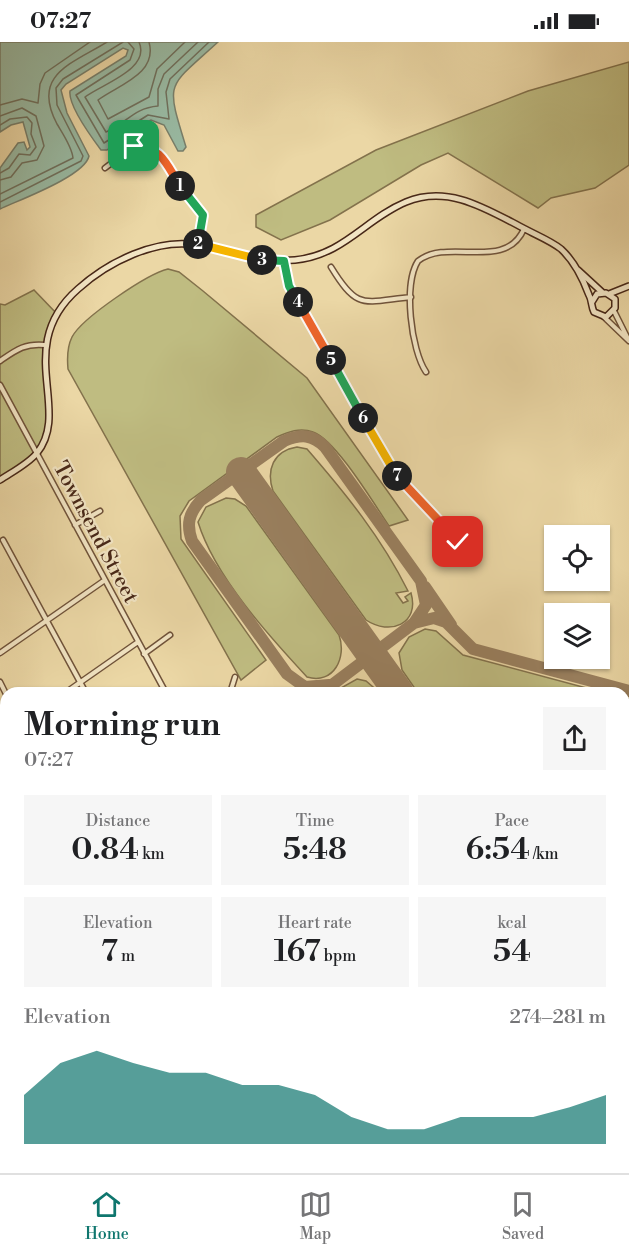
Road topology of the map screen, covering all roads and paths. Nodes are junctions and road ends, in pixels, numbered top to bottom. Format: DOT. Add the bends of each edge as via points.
graph roads {
  1 [pos="105,168"];
  2 [pos="524,229"];
  3 [pos="198,245"];
  4 [pos="284,261"];
  5 [pos="332,267"];
  6 [pos="576,269"];
  7 [pos="629,287"];
  8 [pos="606,293"];
  9 [pos="411,297"];
  10 [pos="592,302"];
  11 [pos="615,302"];
  12 [pos="614,311"];
  13 [pos="603,317"];
  14 [pos="628,340"];
  15 [pos="45,345"];
  16 [pos="0,361"];
  17 [pos="426,372"];
  18 [pos="0,385"];
  19 [pos="36,454"];
  20 [pos="0,480"];
  21 [pos="100,511"];
  22 [pos="75,525"];
  23 [pos="3,540"];
  24 [pos="461,544"];
  25 [pos="105,580"];
  26 [pos="47,620"];
  27 [pos="170,635"];
  28 [pos="138,642"];
  29 [pos="0,653"];
  30 [pos="144,654"];
  31 [pos="235,677"];
  32 [pos="80,682"];
  33 [pos="73,687"];
  34 [pos="83,687"];
  35 [pos="163,687"];
  36 [pos="232,687"];
  1 -- 3 [label="street" via="134,146 162,155 181,188 202,211"];
  2 -- 4 [label="main road" via="473,202 448,196 423,197 396,207 336,249"];
  2 -- 6 [label="main road" via="560,248"];
  2 -- 9 [label="street" via="516,242 489,253 453,250 423,258 414,269"];
  3 -- 4 [label="main road" via="258,260"];
  3 -- 15 [label="main road" via="155,247 131,256 86,283 57,314"];
  4 -- 24 [label="street" via="289,286 381,454"];
  5 -- 9 [label="street" via="354,298 365,301"];
  6 -- 8 [label="main road"];
  6 -- 10 [label="main road"];
  7 -- 8 [label="main road"];
  7 -- 11 [label="main road"];
  8 -- 10 [label="main road" via="597,294"];
  8 -- 11 [label="main road"];
  9 -- 17 [label="street" via="414,349"];
  10 -- 13 [label="main road" via="594,312"];
  11 -- 12 [label="main road"];
  12 -- 13 [label="main road"];
  12 -- 14 [label="street"];
  13 -- 14 [label="street"];
  15 -- 16 [label="street" via="31,343"];
  15 -- 19 [label="main road" via="49,423"];
  18 -- 19 [label="street, Townsend Street"];
  19 -- 20 [label="main road"];
  19 -- 22 [label="street, Townsend Street"];
  21 -- 22 [label="street"];
  22 -- 25 [label="street, Townsend Street"];
  23 -- 26 [label="street"];
  25 -- 26 [label="street"];
  25 -- 28 [label="street, Townsend Street"];
  26 -- 29 [label="street"];
  26 -- 32 [label="street"];
  27 -- 30 [label="street"];
  28 -- 30 [label="street, Townsend Street"];
  28 -- 32 [label="street"];
  30 -- 35 [label="street, Townsend Street"];
  31 -- 36 [label="street"];
  32 -- 33 [label="street"];
  32 -- 34 [label="street"];
}
